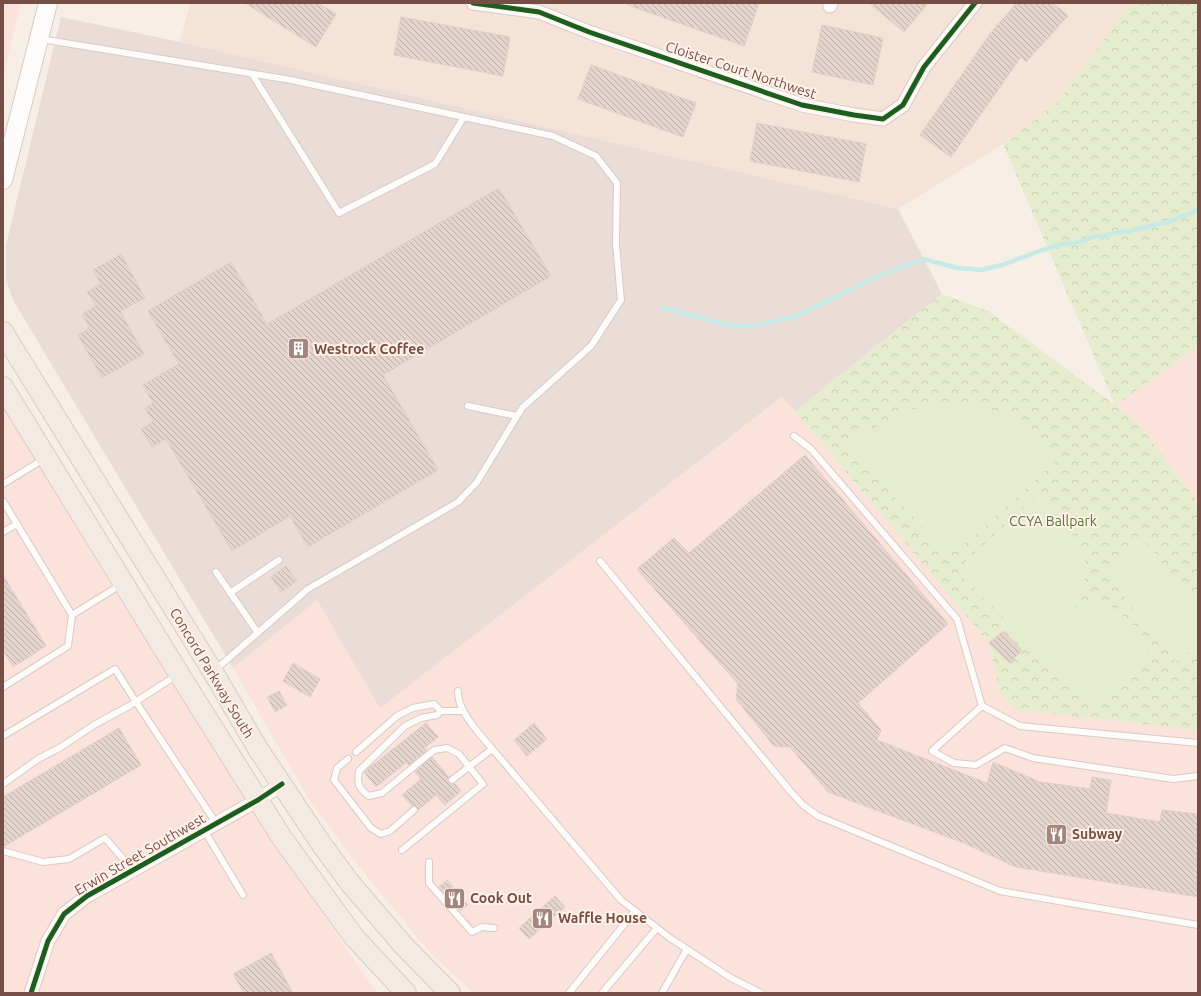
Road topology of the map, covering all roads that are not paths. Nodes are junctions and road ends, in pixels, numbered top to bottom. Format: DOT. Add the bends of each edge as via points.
graph roads {
  1 [pos="48,3"];
  2 [pos="473,3"];
  3 [pos="975,3"];
  4 [pos="539,7"];
  5 [pos="39,39"];
  6 [pos="252,74"];
  7 [pos="464,117"];
  8 [pos="3,180"];
  9 [pos="3,332"];
  10 [pos="3,387"];
  11 [pos="468,406"];
  12 [pos="517,416"];
  13 [pos="794,436"];
  14 [pos="47,457"];
  15 [pos="3,484"];
  16 [pos="3,501"];
  17 [pos="17,524"];
  18 [pos="3,532"];
  19 [pos="279,560"];
  20 [pos="600,561"];
  21 [pos="216,572"];
  22 [pos="124,583"];
  23 [pos="230,593"];
  24 [pos="72,615"];
  25 [pos="258,633"];
  26 [pos="212,672"];
  27 [pos="178,674"];
  28 [pos="3,687"];
  29 [pos="458,691"];
  30 [pos="136,702"];
  31 [pos="982,706"];
  32 [pos="441,711"];
  33 [pos="463,711"];
  34 [pos="3,736"];
  35 [pos="1198,743"];
  36 [pos="492,749"];
  37 [pos="356,752"];
  38 [pos="348,759"];
  39 [pos="469,767"];
  40 [pos="1198,776"];
  41 [pos="452,780"];
  42 [pos="3,784"];
  43 [pos="282,784"];
  44 [pos="258,800"];
  45 [pos="414,810"];
  46 [pos="216,823"];
  47 [pos="204,830"];
  48 [pos="402,850"];
  49 [pos="3,851"];
  50 [pos="429,862"];
  51 [pos="132,870"];
  52 [pos="243,895"];
  53 [pos="635,911"];
  54 [pos="1198,925"];
  55 [pos="494,928"];
  56 [pos="657,928"];
  57 [pos="687,949"];
  58 [pos="31,993"];
  59 [pos="406,993"];
  60 [pos="450,993"];
  61 [pos="569,993"];
  62 [pos="602,993"];
  63 [pos="662,993"];
  64 [pos="761,993"];
  1 -- 5 [label="main road"];
  2 -- 4 [label="street, Cloister Court Northwest"];
  3 -- 4 [label="street, Cloister Court Northwest" via="924,67 903,106 883,119 802,105 589,32"];
  5 -- 6 [label="lane"];
  5 -- 8 [label="main road"];
  6 -- 7 [label="lane"];
  6 -- 7 [label="lane" via="339,213 435,164"];
  7 -- 12 [label="lane" via="553,136 596,156 617,183 616,244 620,300 591,346 522,408"];
  9 -- 26 [label="main road, Concord Parkway South"];
  10 -- 14 [label="main road, Concord Parkway South"];
  11 -- 12 [label="lane"];
  12 -- 25 [label="lane" via="477,482 458,502 308,589"];
  13 -- 31 [label="lane" via="811,449 957,619"];
  14 -- 15 [label="lane"];
  14 -- 22 [label="main road, Concord Parkway South"];
  16 -- 17 [label="lane"];
  17 -- 18 [label="lane"];
  17 -- 24 [label="lane"];
  19 -- 23 [label="lane"];
  20 -- 54 [label="lane" via="791,792 818,816 1000,891"];
  21 -- 23 [label="lane"];
  22 -- 24 [label="lane"];
  22 -- 27 [label="main road, Concord Parkway South"];
  23 -- 25 [label="lane"];
  24 -- 28 [label="lane" via="68,646"];
  25 -- 26 [label="lane"];
  26 -- 43 [label="main road, Concord Parkway South"];
  27 -- 30 [label="lane"];
  27 -- 44 [label="main road, Concord Parkway South"];
  29 -- 33 [label="lane"];
  30 -- 34 [label="lane" via="115,669"];
  30 -- 42 [label="lane" via="38,759"];
  30 -- 46 [label="lane"];
  31 -- 35 [label="lane" via="1020,726"];
  31 -- 40 [label="lane" via="932,751 954,762 976,765 1005,748 1034,758 1173,779"];
  32 -- 33 [label="lane"];
  32 -- 37 [label="lane" via="434,704 413,708 397,716"];
  32 -- 39 [label="lane" via="437,715 420,718 406,726 358,771 357,782 361,790 369,796 382,793 434,750 447,748 459,754"];
  33 -- 36 [label="lane"];
  36 -- 39 [label="lane"];
  36 -- 53 [label="lane" via="621,900"];
  38 -- 45 [label="lane" via="337,768 334,780 371,828 381,834 390,832"];
  39 -- 41 [label="lane"];
  39 -- 48 [label="lane" via="483,784"];
  43 -- 44 [label="street, Erwin Street Southwest"];
  43 -- 60 [label="main road, Concord Parkway South" via="350,883 403,945"];
  44 -- 46 [label="street, Erwin Street Southwest"];
  44 -- 59 [label="main road, Concord Parkway South" via="282,838 354,937"];
  46 -- 47 [label="street, Erwin Street Southwest"];
  47 -- 51 [label="street, Erwin Street Southwest"];
  47 -- 52 [label="lane"];
  49 -- 51 [label="lane" via="43,862 70,859 105,838"];
  50 -- 55 [label="lane" via="429,884 472,932 482,927"];
  51 -- 58 [label="street, Erwin Street Southwest" via="87,896 64,914 48,941"];
  53 -- 56 [label="lane"];
  53 -- 61 [label="lane"];
  56 -- 57 [label="lane"];
  56 -- 62 [label="lane"];
  57 -- 63 [label="lane"];
  57 -- 64 [label="lane" via="731,978"];
}
